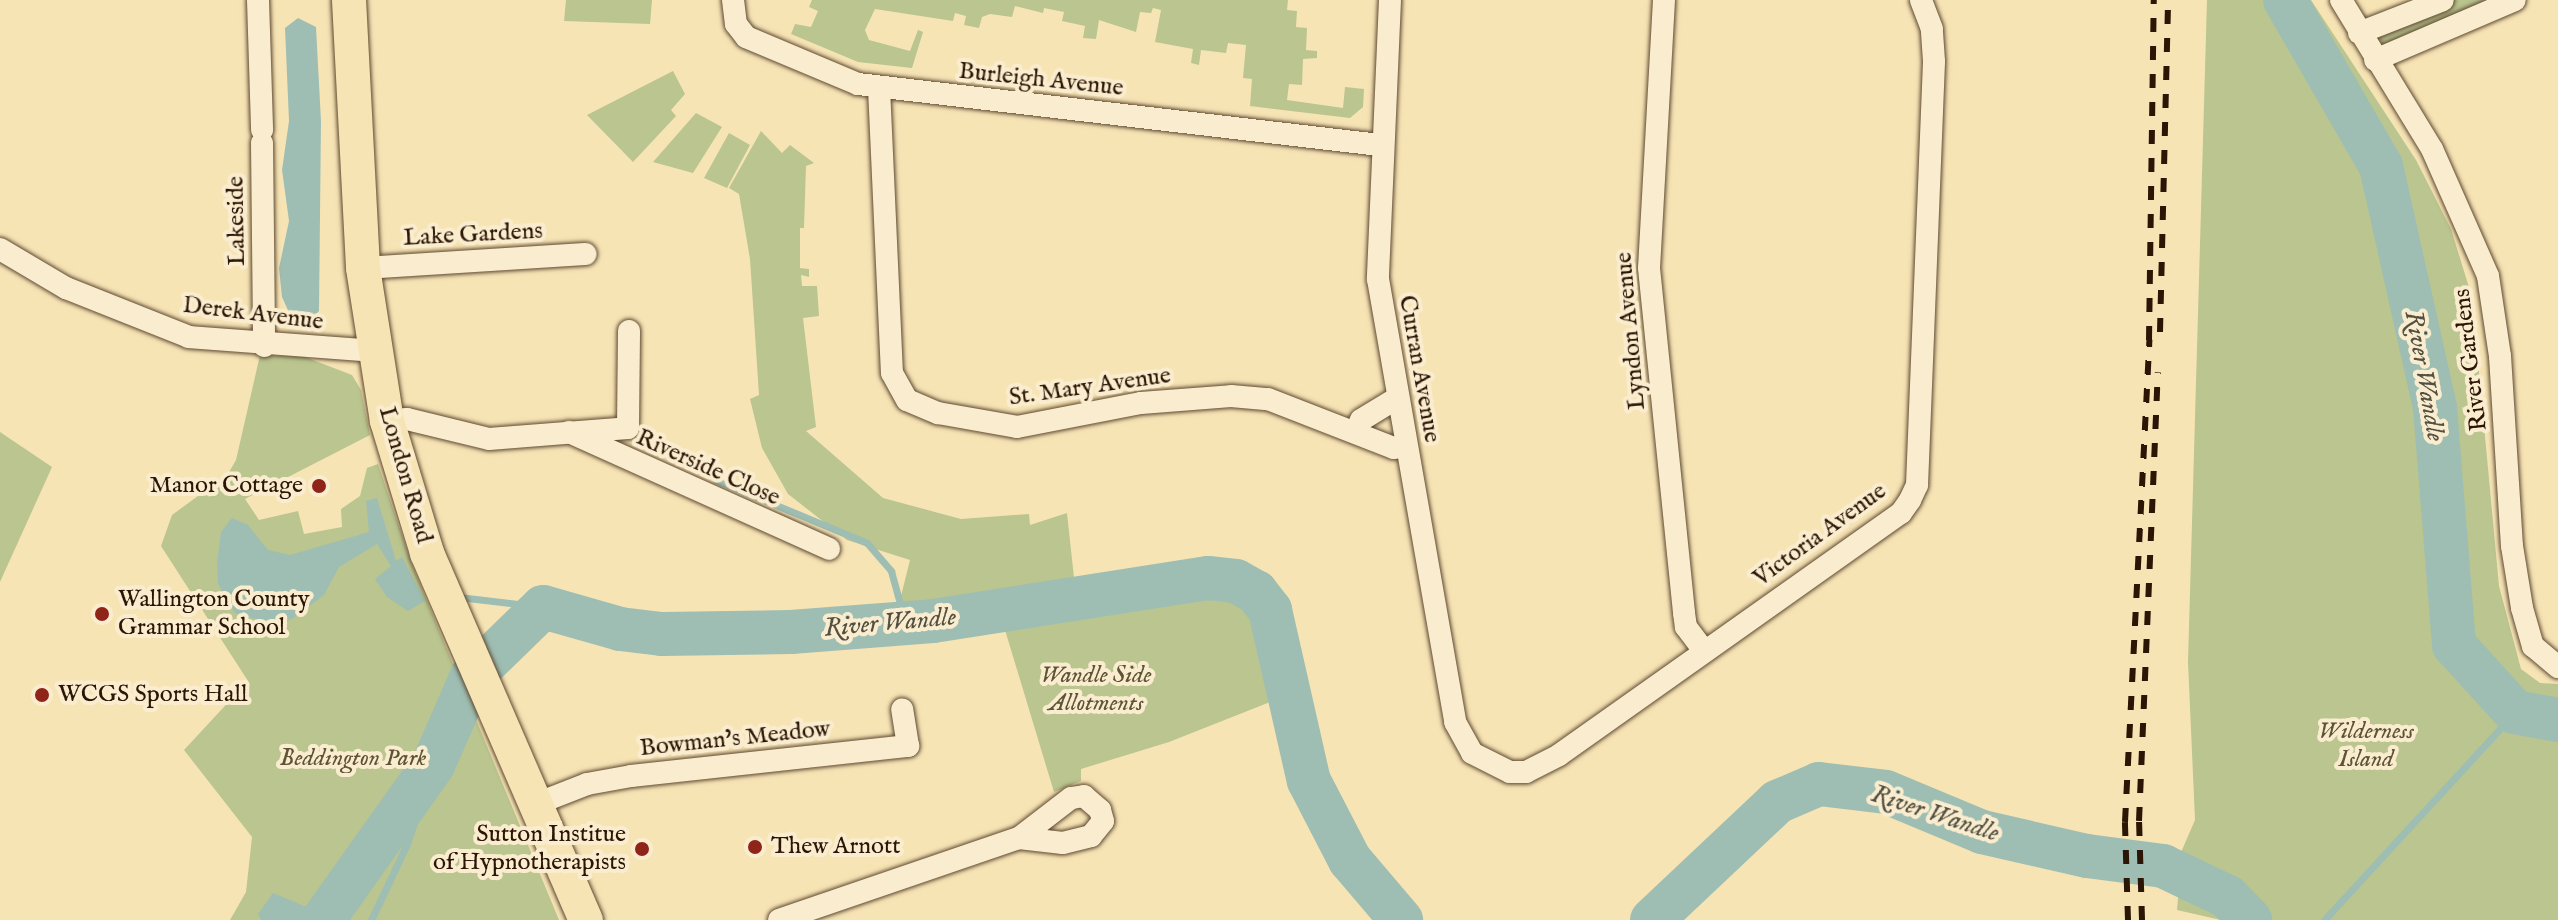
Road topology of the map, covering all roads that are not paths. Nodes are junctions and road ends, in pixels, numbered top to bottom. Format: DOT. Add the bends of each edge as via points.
graph roads {
  1 [pos="258,0"];
  2 [pos="349,0"];
  3 [pos="733,0"];
  4 [pos="1390,0"];
  5 [pos="1664,0"];
  6 [pos="1921,0"];
  7 [pos="2341,0"];
  8 [pos="2443,0"];
  9 [pos="2515,0"];
  10 [pos="2359,33"];
  11 [pos="2375,60"];
  12 [pos="879,88"];
  13 [pos="1380,145"];
  14 [pos="0,249"];
  15 [pos="586,254"];
  16 [pos="363,268"];
  17 [pos="629,331"];
  18 [pos="276,347"];
  19 [pos="374,351"];
  20 [pos="1397,398"];
  21 [pos="387,421"];
  22 [pos="1356,430"];
  23 [pos="568,431"];
  24 [pos="1406,446"];
  25 [pos="829,549"];
  26 [pos="1704,651"];
  27 [pos="2558,667"];
  28 [pos="902,709"];
  29 [pos="1462,741"];
  30 [pos="536,804"];
  31 [pos="1019,838"];
  32 [pos="586,920"];
  33 [pos="779,920"];
  1 -- 18 [label="street, Lakeside"];
  2 -- 16 [label="main road, London Road"];
  3 -- 12 [label="street, Burleigh Avenue" via="736,24 746,37 817,70"];
  4 -- 13 [label="street, Curran Avenue"];
  5 -- 26 [label="street, Lyndon Avenue" via="1649,268 1686,627"];
  6 -- 26 [label="street, Victoria Avenue" via="1932,29 1934,61 1917,485 1901,513"];
  7 -- 10 [label="street, River Gardens"];
  8 -- 10 [label="street"];
  9 -- 11 [label="street"];
  10 -- 11 [label="street, River Gardens"];
  11 -- 27 [label="street, River Gardens" via="2432,149 2488,276 2522,608 2533,646"];
  12 -- 13 [label="street, Burleigh Avenue"];
  12 -- 22 [label="street, St. Mary Avenue" via="892,373 907,400 938,413 1017,427 1141,403 1231,396 1278,402"];
  13 -- 20 [label="street, Curran Avenue" via="1378,279"];
  14 -- 18 [label="street, Derek Avenue" via="66,288 148,324 189,337"];
  15 -- 16 [label="street, Lake Gardens"];
  16 -- 19 [label="main road, London Road"];
  17 -- 23 [label="street, Riverside Close" via="628,428"];
  18 -- 19 [label="street, Derek Avenue"];
  19 -- 21 [label="main road, London Road"];
  20 -- 22 [label="street" via="1361,420"];
  20 -- 24 [label="street, Curran Avenue"];
  21 -- 23 [label="street, Riverside Close" via="407,419 489,439"];
  21 -- 30 [label="main road, London Road" via="416,523"];
  22 -- 24 [label="street, St. Mary Avenue" via="1394,448"];
  23 -- 25 [label="street, Riverside Close"];
  24 -- 29 [label="street, Curran Avenue"];
  26 -- 29 [label="street, Victoria Avenue" via="1559,755 1526,772 1492,767"];
  28 -- 30 [label="street, Bowman's Meadow" via="908,746 631,776 587,784"];
  30 -- 32 [label="main road, London Road"];
  31 -- 33 [label="street"];
}
